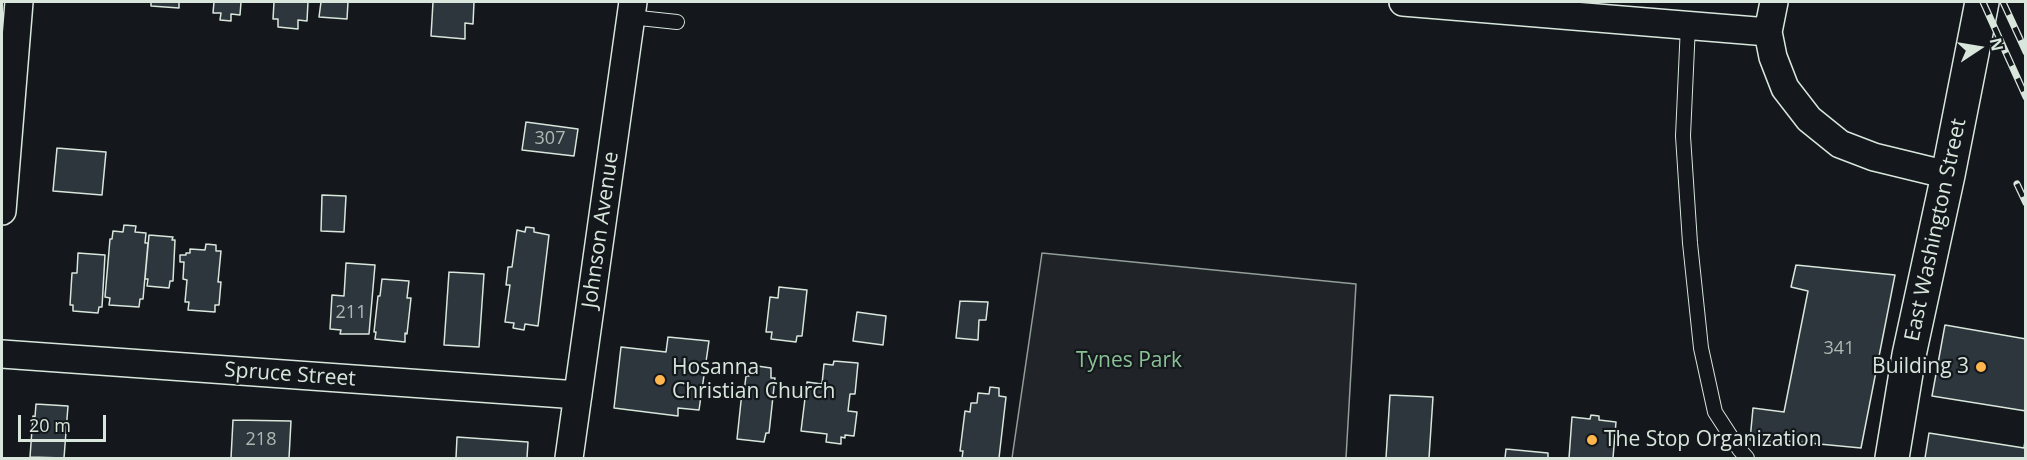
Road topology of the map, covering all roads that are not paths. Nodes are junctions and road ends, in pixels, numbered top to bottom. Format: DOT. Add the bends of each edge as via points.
graph roads {
  1 [pos="19,2"];
  2 [pos="1403,2"];
  3 [pos="1774,2"];
  4 [pos="1982,2"];
  5 [pos="632,9"];
  6 [pos="1584,9"];
  7 [pos="677,22"];
  8 [pos="1688,25"];
  9 [pos="1767,32"];
  10 [pos="4,140"];
  11 [pos="1948,176"];
  12 [pos="2,211"];
  13 [pos="2,354"];
  14 [pos="578,395"];
  15 [pos="569,459"];
  16 [pos="1748,459"];
  17 [pos="1892,459"];
  1 -- 10 [label="street"];
  2 -- 6 [label="street"];
  3 -- 9 [label="street"];
  4 -- 11 [label="main road, East Washington Street"];
  5 -- 7 [label="lane"];
  5 -- 14 [label="street, Johnson Avenue"];
  6 -- 8 [label="street"];
  8 -- 9 [label="street"];
  8 -- 16 [label="lane" via="1683,136 1701,348 1715,412"];
  9 -- 11 [label="street" via="1785,88 1809,119 1840,144"];
  10 -- 12 [label="street"];
  11 -- 17 [label="main road, East Washington Street" via="1909,355"];
  13 -- 14 [label="street, Spruce Street"];
  14 -- 15 [label="street, Johnson Avenue"];
}
